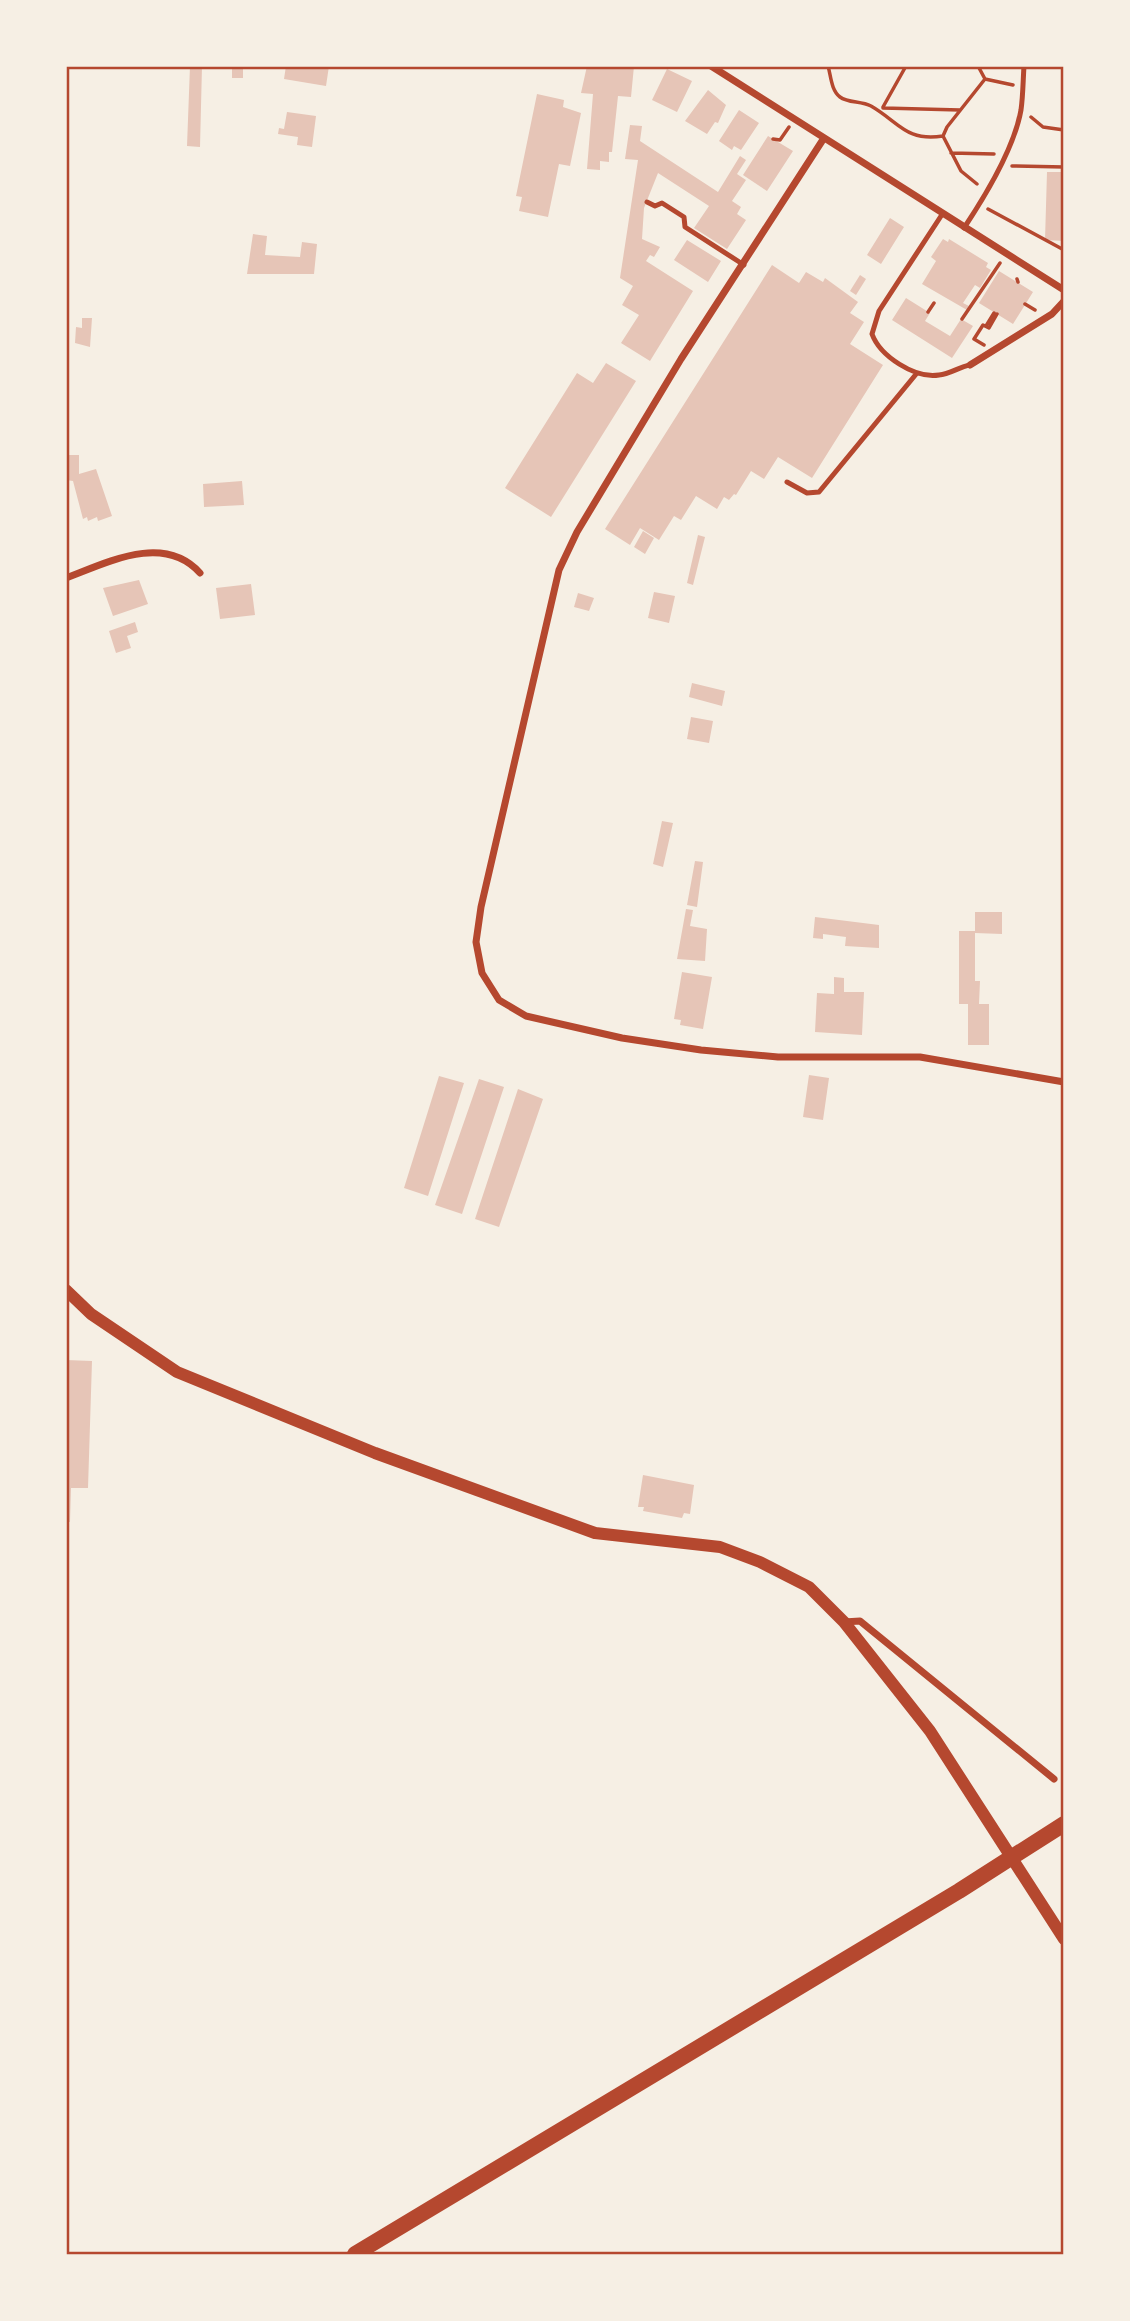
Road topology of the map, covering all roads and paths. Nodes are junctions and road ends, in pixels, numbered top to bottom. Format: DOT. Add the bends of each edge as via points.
graph roads {
  1 [pos="828,66"];
  2 [pos="906,66"];
  3 [pos="978,66"];
  4 [pos="1024,66"];
  5 [pos="713,67"];
  6 [pos="985,79"];
  7 [pos="1022,86"];
  8 [pos="1021,106"];
  9 [pos="881,110"];
  10 [pos="960,110"];
  11 [pos="787,130"];
  12 [pos="1063,130"];
  13 [pos="943,136"];
  14 [pos="824,138"];
  15 [pos="773,139"];
  16 [pos="951,153"];
  17 [pos="1003,155"];
  18 [pos="999,166"];
  19 [pos="1063,167"];
  20 [pos="989,188"];
  21 [pos="647,202"];
  22 [pos="980,204"];
  23 [pos="943,213"];
  24 [pos="964,228"];
  25 [pos="1063,250"];
  26 [pos="1006,254"];
  27 [pos="744,265"];
  28 [pos="1063,290"];
  29 [pos="1063,300"];
  30 [pos="934,303"];
  31 [pos="928,312"];
  32 [pos="996,313"];
  33 [pos="962,319"];
  34 [pos="993,350"];
  35 [pos="970,365"];
  36 [pos="917,373"];
  37 [pos="787,482"];
  38 [pos="200,573"];
  39 [pos="66,578"];
  40 [pos="1063,1082"];
  41 [pos="66,1290"];
  42 [pos="844,1622"];
  43 [pos="1054,1779"];
  44 [pos="1063,1824"];
  45 [pos="1063,1939"];
  46 [pos="355,2255"];
  1 -- 9 [label="path" via="839,96"];
  2 -- 9 [label="path"];
  3 -- 6 [label="path"];
  4 -- 7 [label="lane"];
  5 -- 14 [label="street"];
  6 -- 7 [label="path"];
  6 -- 10 [label="path"];
  7 -- 8 [label="lane"];
  8 -- 12 [label="path" via="1043,127"];
  8 -- 17 [label="lane"];
  9 -- 10 [label="path"];
  9 -- 13 [label="path" via="912,135"];
  10 -- 13 [label="path"];
  11 -- 15 [label="path" via="780,140"];
  13 -- 16 [label="path"];
  14 -- 23 [label="street"];
  14 -- 27 [label="street"];
  16 -- 17 [label="path"];
  16 -- 20 [label="path" via="969,179"];
  17 -- 18 [label="lane"];
  18 -- 19 [label="path"];
  18 -- 20 [label="lane"];
  20 -- 22 [label="lane"];
  21 -- 27 [label="lane" via="672,209 684,217 685,228"];
  22 -- 24 [label="lane"];
  22 -- 25 [label="path"];
  23 -- 24 [label="street"];
  23 -- 36 [label="lane" via="873,326 875,344 882,352"];
  24 -- 26 [label="street"];
  26 -- 28 [label="street"];
  26 -- 33 [label="path"];
  27 -- 40 [label="street" via="681,359 559,570 481,907 476,942 482,974 499,1000 526,1016 622,1038 778,1057 920,1057"];
  29 -- 34 [label="street" via="1052,314"];
  30 -- 31 [label="path"];
  32 -- 34 [label="path" via="989,328 983,325 974,339"];
  34 -- 35 [label="street"];
  35 -- 36 [label="lane" via="938,376"];
  36 -- 37 [label="lane" via="819,492 807,494"];
  38 -- 39 [label="street" via="175,555 141,553"];
  41 -- 42 [label="street" via="91,1314 177,1372 375,1453 595,1533 720,1547 809,1587"];
  42 -- 43 [label="street" via="860,1621"];
  42 -- 45 [label="street" via="930,1731"];
  44 -- 46 [label="main road"];
}
